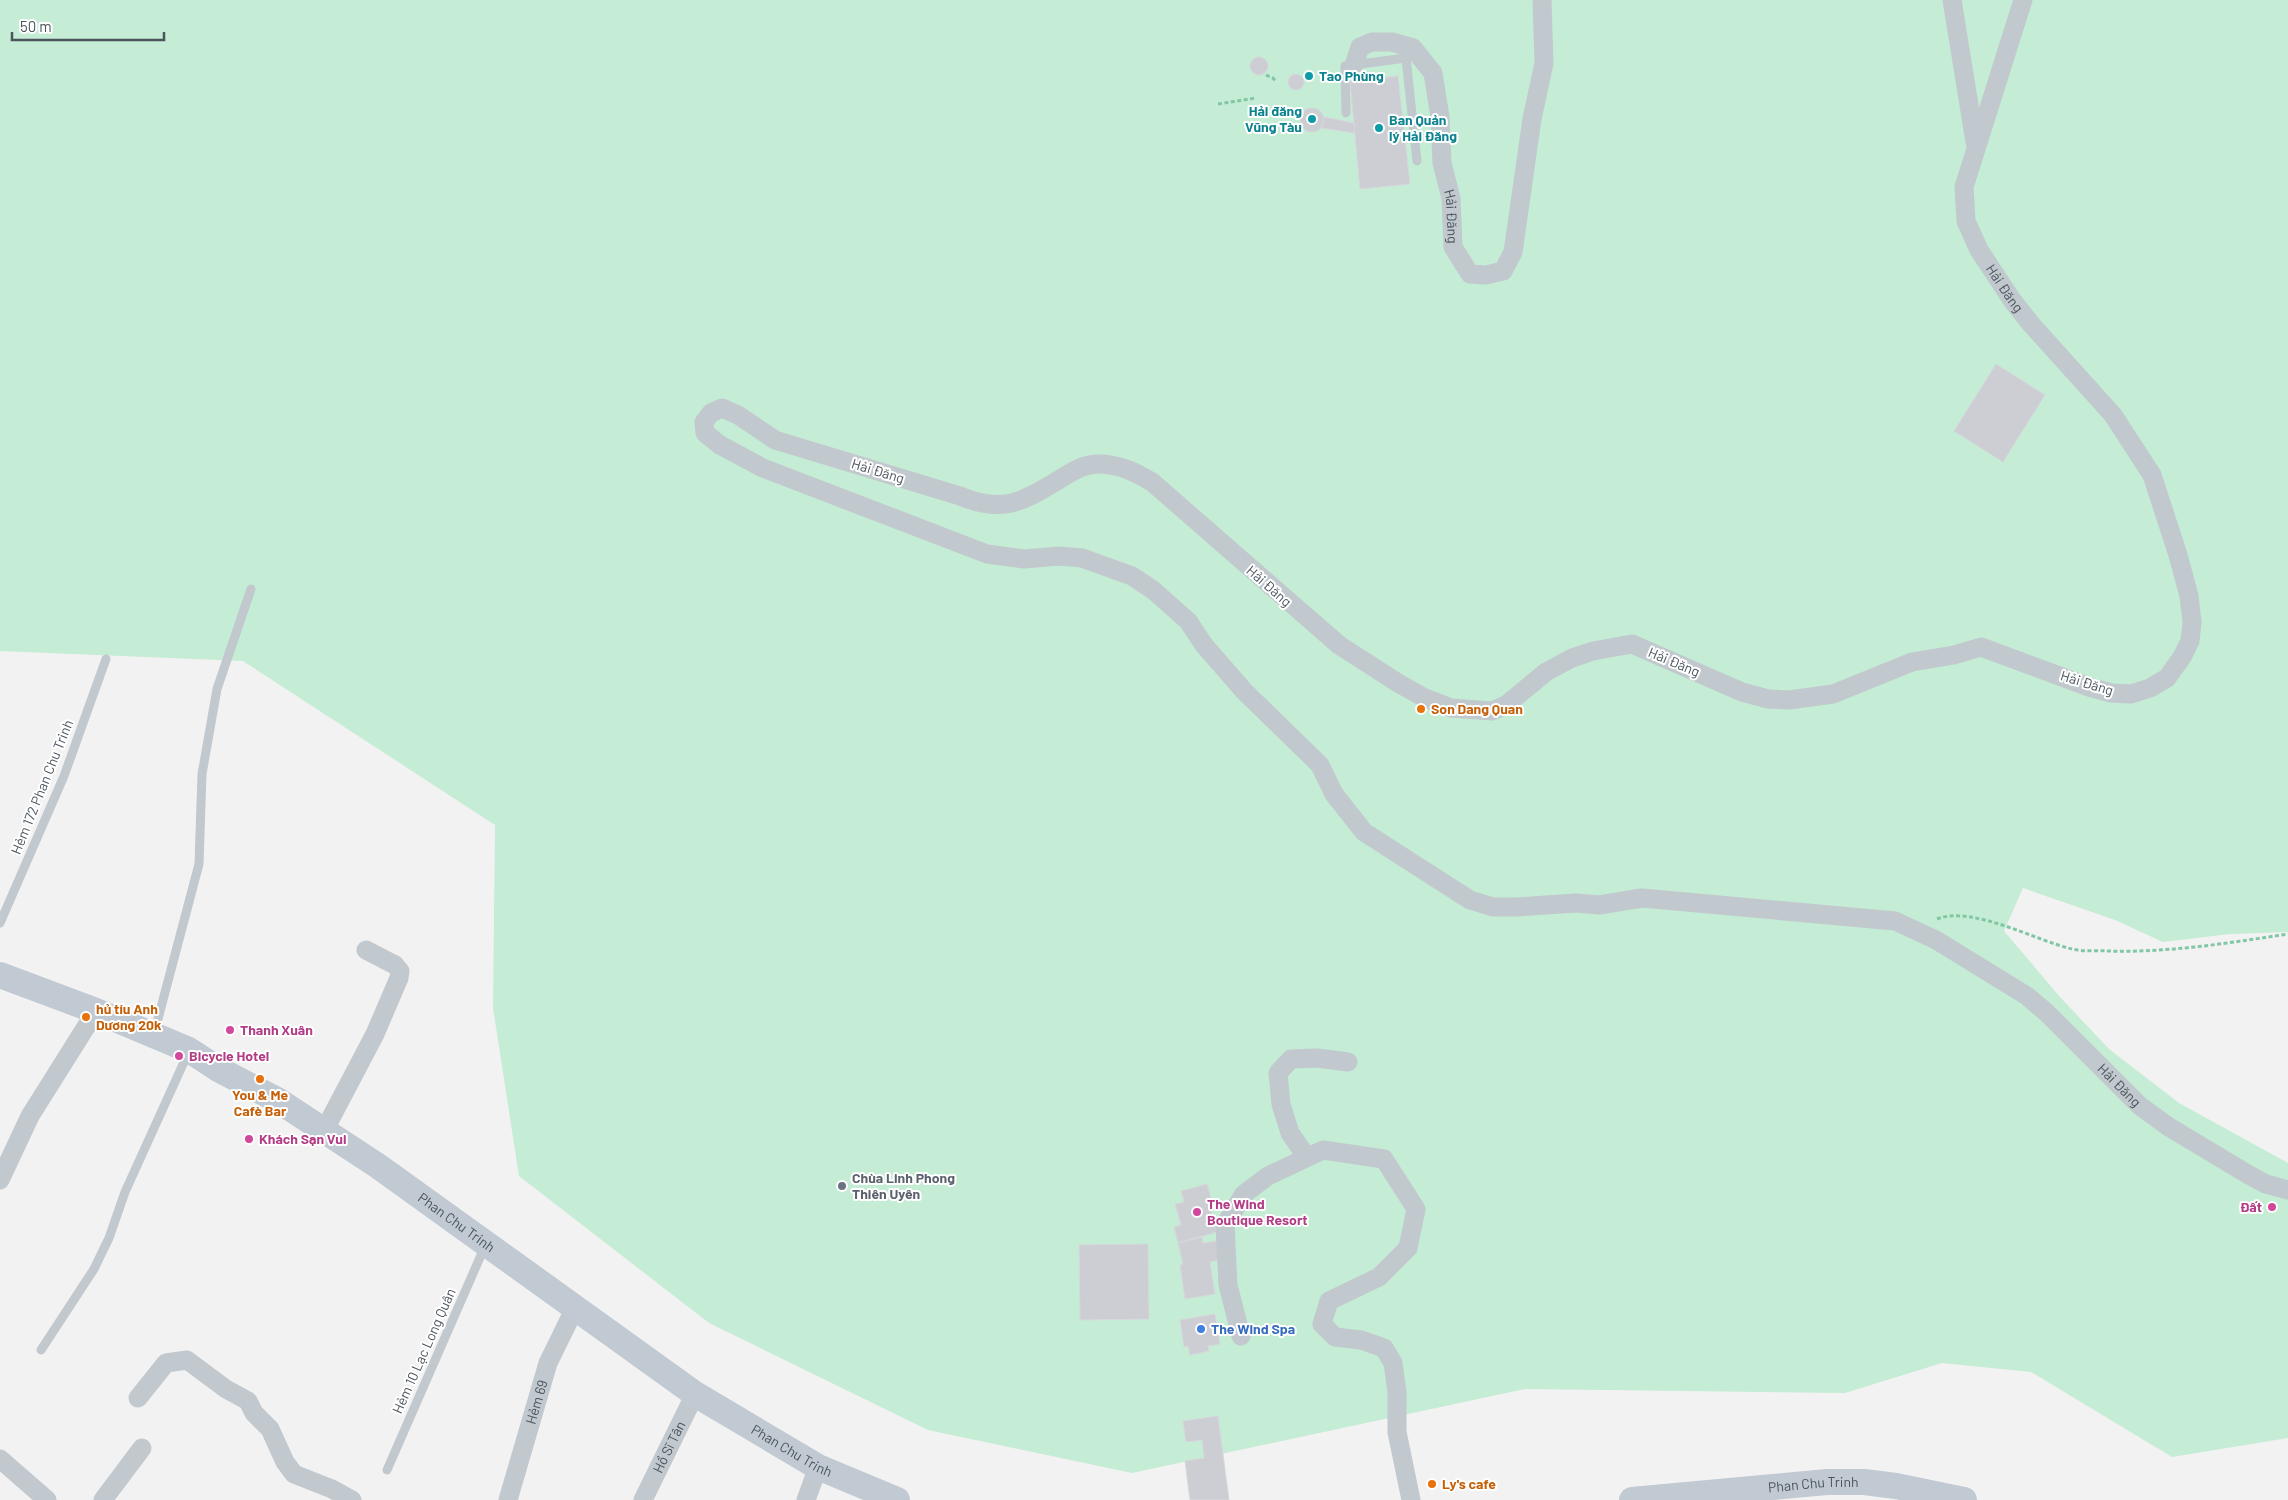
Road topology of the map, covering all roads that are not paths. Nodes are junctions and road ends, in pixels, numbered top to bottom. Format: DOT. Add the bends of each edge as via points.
graph roads {
  1 [pos="1542,0"];
  2 [pos="1952,0"];
  3 [pos="2023,0"];
  4 [pos="1354,65"];
  5 [pos="1346,113"];
  6 [pos="1975,146"];
  7 [pos="1417,161"];
  8 [pos="251,589"];
  9 [pos="106,659"];
  10 [pos="0,923"];
  11 [pos="366,950"];
  12 [pos="0,974"];
  13 [pos="96,1010"];
  14 [pos="154,1037"];
  15 [pos="189,1050"];
  16 [pos="1348,1062"];
  17 [pos="324,1131"];
  18 [pos="1306,1156"];
  19 [pos="0,1180"];
  20 [pos="2288,1190"];
  21 [pos="486,1244"];
  22 [pos="575,1308"];
  23 [pos="1241,1336"];
  24 [pos="40,1350"];
  25 [pos="695,1394"];
  26 [pos="138,1398"];
  27 [pos="142,1448"];
  28 [pos="0,1459"];
  29 [pos="818,1467"];
  30 [pos="387,1470"];
  31 [pos="1644,1499"];
  32 [pos="47,1500"];
  33 [pos="103,1500"];
  34 [pos="352,1500"];
  35 [pos="508,1500"];
  36 [pos="643,1500"];
  37 [pos="806,1500"];
  38 [pos="897,1500"];
  39 [pos="1411,1500"];
  40 [pos="1964,1500"];
  1 -- 4 [label="street, Hải Đăng" via="1544,64 1532,119 1513,252 1503,271 1470,274 1453,247 1451,198 1442,163 1440,117 1433,73 1412,48 1392,42 1372,42 1360,47"];
  2 -- 6 [label="street, Hải Đăng"];
  3 -- 6 [label="street, Hải Đăng"];
  4 -- 5 [label="lane" via="1345,66"];
  4 -- 7 [label="lane" via="1406,58"];
  6 -- 20 [label="street, Hải Đăng" via="1964,187 1966,221 1979,250 2031,324 2113,415 2141,457 2152,475 2178,555 2189,596 2190,641 2167,678 2131,694 2089,687 1982,648 1912,662 1833,694 1789,700 1768,699 1742,692 1632,644 1572,658 1546,672 1506,705 1492,711 1452,708 1423,697 1339,645 1152,482 1129,469 1097,464 1077,468 1007,506 980,504 775,440 722,408 711,413 704,422 705,433 720,445 763,468 987,554 1024,559 1082,558 1132,576 1188,621 1244,691 1320,765 1334,794 1364,832 1470,900 1493,907 1517,907 1576,903 1600,905 1642,898 1895,921 2027,996 2140,1106 2169,1127 2266,1184"];
  8 -- 14 [label="lane" via="217,689 202,774 198,864"];
  9 -- 10 [label="lane, Hẻm 172 Phan Chu Trinh" via="64,776"];
  11 -- 17 [label="street" via="395,965 400,971 399,978 375,1034"];
  12 -- 13 [label="main road, Phan Chu Trinh"];
  13 -- 14 [label="main road, Phan Chu Trinh"];
  13 -- 19 [label="street" via="30,1116"];
  14 -- 15 [label="main road, Phan Chu Trinh"];
  15 -- 17 [label="main road, Phan Chu Trinh" via="279,1101"];
  15 -- 24 [label="lane" via="94,1269"];
  16 -- 18 [label="street" via="1291,1059 1278,1072 1281,1104 1290,1133"];
  17 -- 21 [label="main road, Phan Chu Trinh"];
  18 -- 23 [label="street" via="1268,1176 1244,1194 1225,1225 1228,1285"];
  18 -- 39 [label="street" via="1323,1150 1384,1159 1416,1209 1408,1248 1379,1276 1329,1301 1322,1324 1335,1337 1361,1340 1384,1348 1393,1363 1398,1432"];
  21 -- 22 [label="main road, Phan Chu Trinh"];
  21 -- 30 [label="lane, Hẻm 10 Lạc Long Quân"];
  22 -- 25 [label="main road, Phan Chu Trinh"];
  22 -- 35 [label="street, Hẻm 69" via="548,1363"];
  25 -- 29 [label="main road, Phan Chu Trinh"];
  25 -- 36 [label="street, Hồ Sĩ Tân"];
  26 -- 34 [label="street" via="166,1363 186,1360 248,1401 270,1429 294,1474 332,1488"];
  27 -- 33 [label="street"];
  28 -- 32 [label="street"];
  29 -- 37 [label="street"];
  29 -- 38 [label="main road, Phan Chu Trinh"];
  31 -- 40 [label="main road, Phan Chu Trinh" via="1780,1485 1864,1482"];
}
